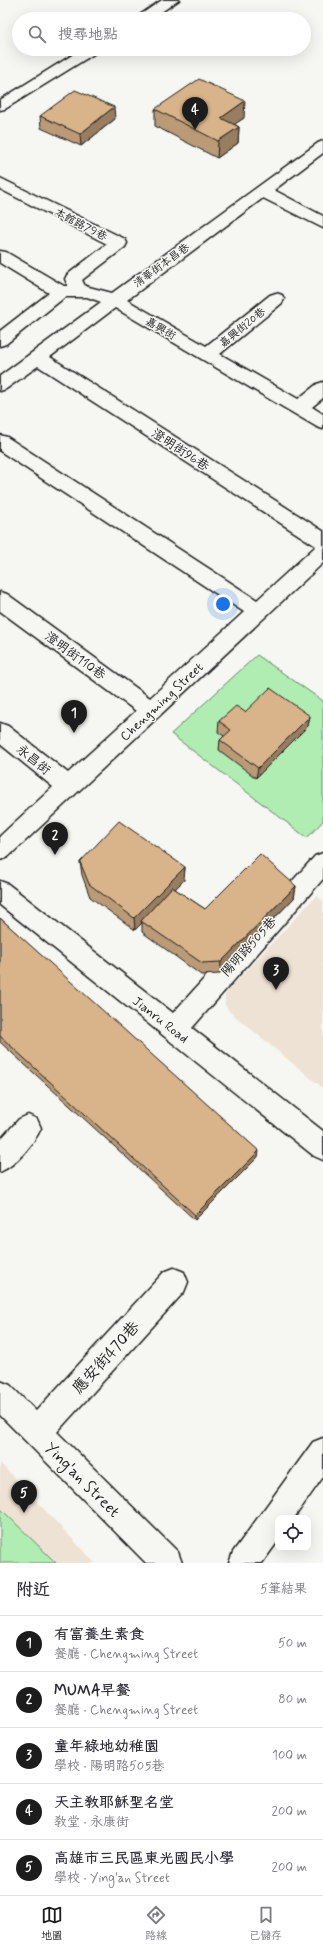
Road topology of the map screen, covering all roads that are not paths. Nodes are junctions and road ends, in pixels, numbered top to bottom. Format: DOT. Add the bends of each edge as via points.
graph roads {
  1 [pos="172,0"];
  2 [pos="152,12"];
  3 [pos="81,56"];
  4 [pos="0,106"];
  5 [pos="323,146"];
  6 [pos="0,183"];
  7 [pos="263,191"];
  8 [pos="323,222"];
  9 [pos="0,256"];
  10 [pos="79,291"];
  11 [pos="62,292"];
  12 [pos="276,299"];
  13 [pos="114,300"];
  14 [pos="0,339"];
  15 [pos="208,354"];
  16 [pos="39,358"];
  17 [pos="0,385"];
  18 [pos="323,388"];
  19 [pos="299,408"];
  20 [pos="323,422"];
  21 [pos="0,442"];
  22 [pos="323,541"];
  23 [pos="323,551"];
  24 [pos="0,600"];
  25 [pos="258,611"];
  26 [pos="151,710"];
  27 [pos="0,732"];
  28 [pos="69,786"];
  29 [pos="0,850"];
  30 [pos="323,863"];
  31 [pos="0,891"];
  32 [pos="174,1030"];
  33 [pos="28,1128"];
  34 [pos="323,1147"];
  35 [pos="0,1158"];
  36 [pos="174,1282"];
  37 [pos="0,1395"];
  38 [pos="36,1433"];
  39 [pos="323,1452"];
  40 [pos="167,1563"];
  41 [pos="244,1563"];
  1 -- 2 [label="street"];
  3 -- 4 [label="street"];
  5 -- 7 [label="street, 清華街本昌巷"];
  6 -- 10 [label="street, 本館路79巷" via="119,243 73,279"];
  7 -- 8 [label="street"];
  7 -- 13 [label="street, 清華街本昌巷"];
  9 -- 11 [label="street"];
  10 -- 11 [label="street, 嘉興街"];
  10 -- 13 [label="street, 嘉興街" via="88,291"];
  11 -- 14 [label="street"];
  12 -- 15 [label="street, 嘉興街20巷"];
  13 -- 15 [label="street, 嘉興街"];
  13 -- 16 [label="street, 清華街本昌巷"];
  15 -- 19 [label="street, 嘉興街"];
  16 -- 17 [label="street, 清華街本昌巷"];
  16 -- 22 [label="street, 澄明街96巷"];
  18 -- 19 [label="street"];
  19 -- 20 [label="street, 嘉興街"];
  21 -- 25 [label="street"];
  23 -- 25 [label="street, Chengming Street"];
  24 -- 26 [label="street, 澄明街110巷"];
  25 -- 26 [label="street, Chengming Street"];
  26 -- 28 [label="street, Chengming Street"];
  27 -- 28 [label="street, 永昌街"];
  28 -- 29 [label="street, Chengming Street"];
  30 -- 32 [label="street, 陽明路505巷"];
  31 -- 32 [label="street, Jianru Road"];
  32 -- 34 [label="street, Jianru Road"];
  33 -- 35 [label="street"];
  36 -- 38 [label="street, 應安街470巷"];
  37 -- 38 [label="street, Ying'an Street"];
  38 -- 40 [label="street, Ying'an Street"];
  39 -- 41 [label="street"];
}
